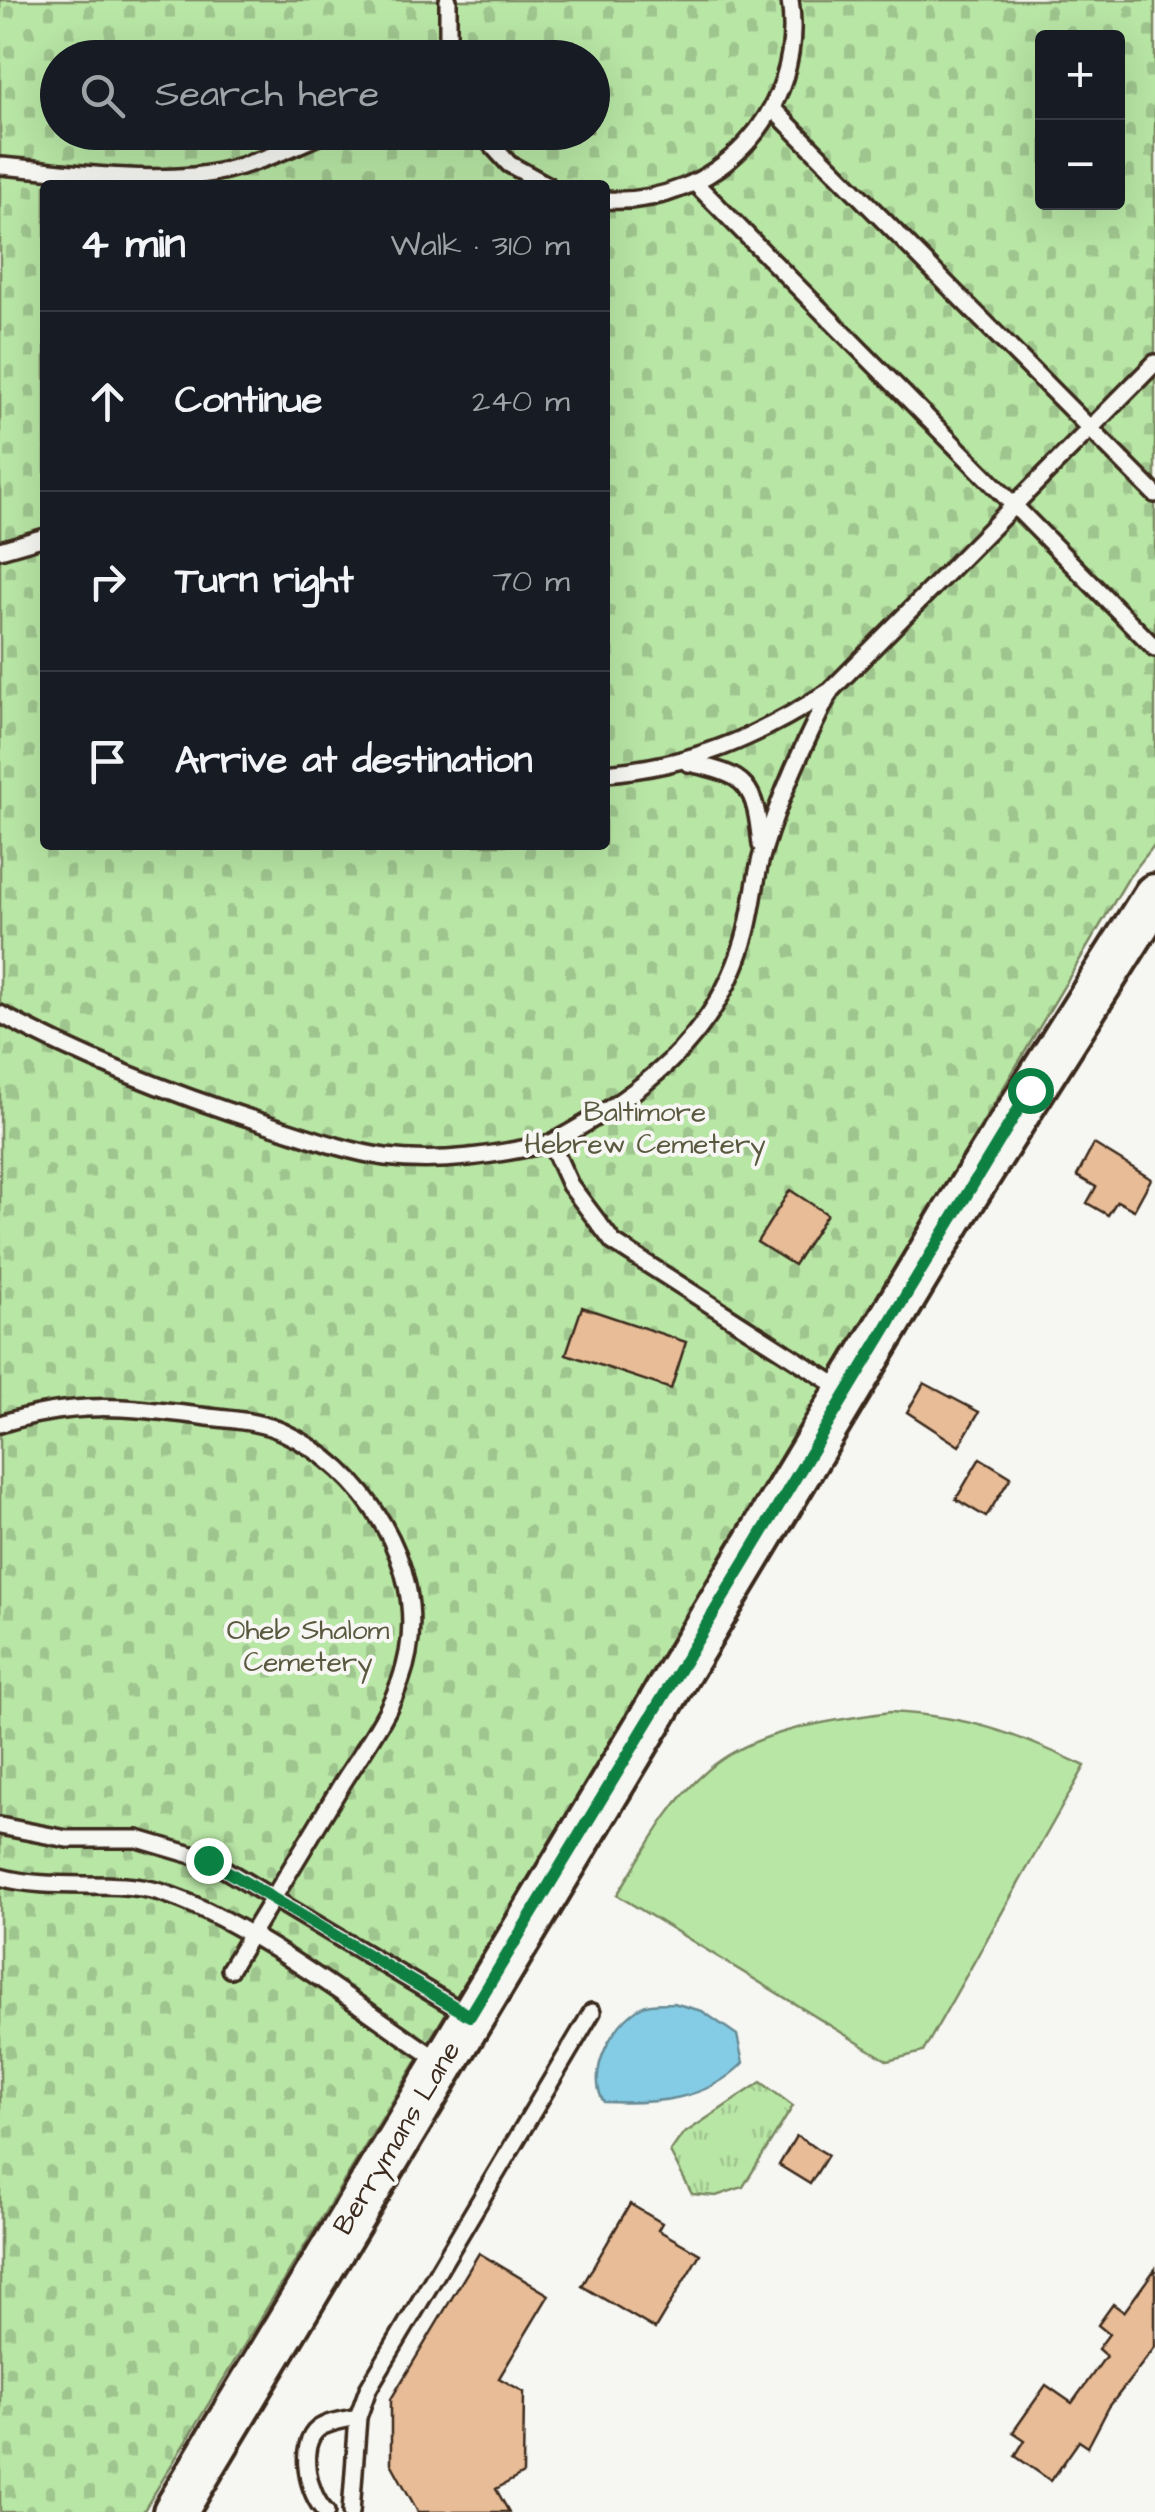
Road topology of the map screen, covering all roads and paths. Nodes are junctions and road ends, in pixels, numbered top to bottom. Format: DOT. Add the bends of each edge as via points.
graph roads {
  1 [pos="448,0"];
  2 [pos="790,0"];
  3 [pos="448,40"];
  4 [pos="773,109"];
  5 [pos="282,150"];
  6 [pos="496,150"];
  7 [pos="0,166"];
  8 [pos="537,180"];
  9 [pos="696,184"];
  10 [pos="610,200"];
  11 [pos="1155,363"];
  12 [pos="1090,428"];
  13 [pos="1155,494"];
  14 [pos="1010,505"];
  15 [pos="40,539"];
  16 [pos="0,550"];
  17 [pos="1155,648"];
  18 [pos="831,690"];
  19 [pos="686,762"];
  20 [pos="610,772"];
  21 [pos="762,854"];
  22 [pos="1155,896"];
  23 [pos="0,1014"];
  24 [pos="551,1142"];
  25 [pos="848,1393"];
  26 [pos="0,1424"];
  27 [pos="0,1826"];
  28 [pos="0,1877"];
  29 [pos="274,1898"];
  30 [pos="250,1936"];
  31 [pos="230,1969"];
  32 [pos="592,2012"];
  33 [pos="470,2016"];
  34 [pos="443,2063"];
  35 [pos="358,2417"];
  36 [pos="174,2512"];
  37 [pos="326,2512"];
  38 [pos="351,2512"];
  1 -- 3 [label="lane"];
  2 -- 4 [label="lane" via="792,45"];
  4 -- 9 [label="lane" via="751,141"];
  4 -- 12 [label="lane"];
  5 -- 7 [label="lane" via="198,176"];
  6 -- 8 [label="lane"];
  9 -- 10 [label="lane" via="662,196"];
  9 -- 14 [label="lane"];
  11 -- 12 [label="lane"];
  12 -- 13 [label="lane"];
  12 -- 14 [label="lane"];
  14 -- 17 [label="lane"];
  14 -- 18 [label="lane"];
  15 -- 16 [label="lane"];
  18 -- 19 [label="lane" via="774,726"];
  18 -- 21 [label="lane"];
  19 -- 20 [label="lane"];
  19 -- 21 [label="lane" via="730,772 747,784 758,807"];
  21 -- 24 [label="lane" via="734,974 707,1020 642,1088"];
  22 -- 25 [label="street, Berrymans Lane"];
  23 -- 24 [label="lane" via="76,1055 231,1113 384,1156 494,1156"];
  24 -- 25 [label="lane" via="570,1185 613,1242"];
  25 -- 33 [label="street, Berrymans Lane"];
  26 -- 29 [label="lane" via="65,1407 110,1404 255,1423 315,1452 372,1504 406,1578 408,1653 381,1720"];
  27 -- 29 [label="lane" via="30,1835 166,1845 208,1860"];
  28 -- 30 [label="lane" via="158,1892"];
  29 -- 30 [label="lane"];
  29 -- 33 [label="lane"];
  30 -- 31 [label="lane"];
  30 -- 34 [label="lane"];
  32 -- 35 [label="lane" via="374,2377"];
  33 -- 34 [label="street, Berrymans Lane"];
  34 -- 36 [label="street, Berrymans Lane"];
  35 -- 37 [label="lane" via="324,2424 306,2450 312,2489"];
  35 -- 38 [label="lane"];
}
